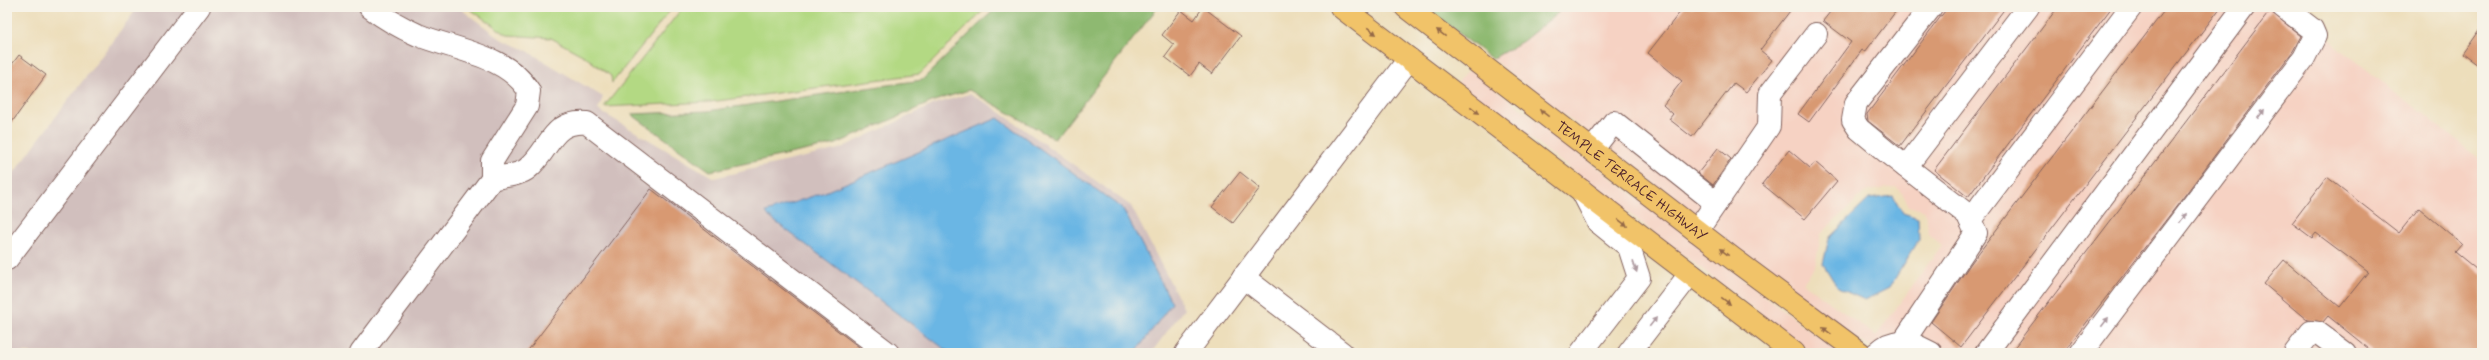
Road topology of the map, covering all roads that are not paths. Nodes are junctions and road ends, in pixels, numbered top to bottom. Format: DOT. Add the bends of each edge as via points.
graph roads {
  1 [pos="199,7"];
  2 [pos="370,7"];
  3 [pos="1341,7"];
  4 [pos="1408,7"];
  5 [pos="1931,7"];
  6 [pos="2028,7"];
  7 [pos="2131,7"];
  8 [pos="2244,7"];
  9 [pos="2283,7"];
  10 [pos="1816,34"];
  11 [pos="1410,59"];
  12 [pos="1592,150"];
  13 [pos="1906,167"];
  14 [pos="492,179"];
  15 [pos="1582,191"];
  16 [pos="1716,203"];
  17 [pos="1970,220"];
  18 [pos="1696,231"];
  19 [pos="7,259"];
  20 [pos="1690,274"];
  21 [pos="1243,277"];
  22 [pos="1903,342"];
  23 [pos="361,353"];
  24 [pos="888,353"];
  25 [pos="1186,353"];
  26 [pos="1342,353"];
  27 [pos="1581,353"];
  28 [pos="1629,353"];
  29 [pos="1794,353"];
  30 [pos="1860,353"];
  31 [pos="1877,353"];
  32 [pos="1932,353"];
  33 [pos="1986,353"];
  34 [pos="2081,353"];
  35 [pos="2295,353"];
  36 [pos="2345,353"];
  1 -- 19 [label="lane"];
  2 -- 14 [label="lane" via="418,35 468,51 505,67 522,80 529,91 526,106 492,161"];
  3 -- 11 [label="main road, one-way"];
  12 -- 4 [label="main road, TEMPLE TERRACE HIGHWAY, one-way"];
  5 -- 13 [label="lane" via="1856,103 1853,120 1859,129"];
  6 -- 13 [label="lane"];
  7 -- 17 [label="lane"];
  8 -- 33 [label="lane"];
  34 -- 9 [label="lane, one-way" via="2304,58 2315,36 2312,28"];
  10 -- 16 [label="lane" via="1770,94 1769,126"];
  11 -- 15 [label="main road, one-way"];
  11 -- 21 [label="lane"];
  12 -- 16 [label="lane" via="1614,122"];
  12 -- 18 [label="main road, TEMPLE TERRACE HIGHWAY"];
  13 -- 17 [label="lane" via="1968,215"];
  14 -- 23 [label="lane"];
  14 -- 24 [label="lane" via="527,170 560,128 573,122 587,123"];
  15 -- 20 [label="main road, one-way"];
  15 -- 27 [label="lane, one-way" via="1598,222 1629,247 1639,278"];
  16 -- 18 [label="lane"];
  17 -- 22 [label="lane" via="1976,232"];
  30 -- 18 [label="main road, TEMPLE TERRACE HIGHWAY, one-way" via="1832,335"];
  28 -- 20 [label="lane, one-way"];
  20 -- 29 [label="main road, one-way"];
  21 -- 25 [label="lane"];
  21 -- 26 [label="lane"];
  22 -- 31 [label="lane" via="1897,341 1884,346"];
  22 -- 32 [label="lane"];
  35 -- 36 [label="lane" via="2310,332 2318,332"];
}
